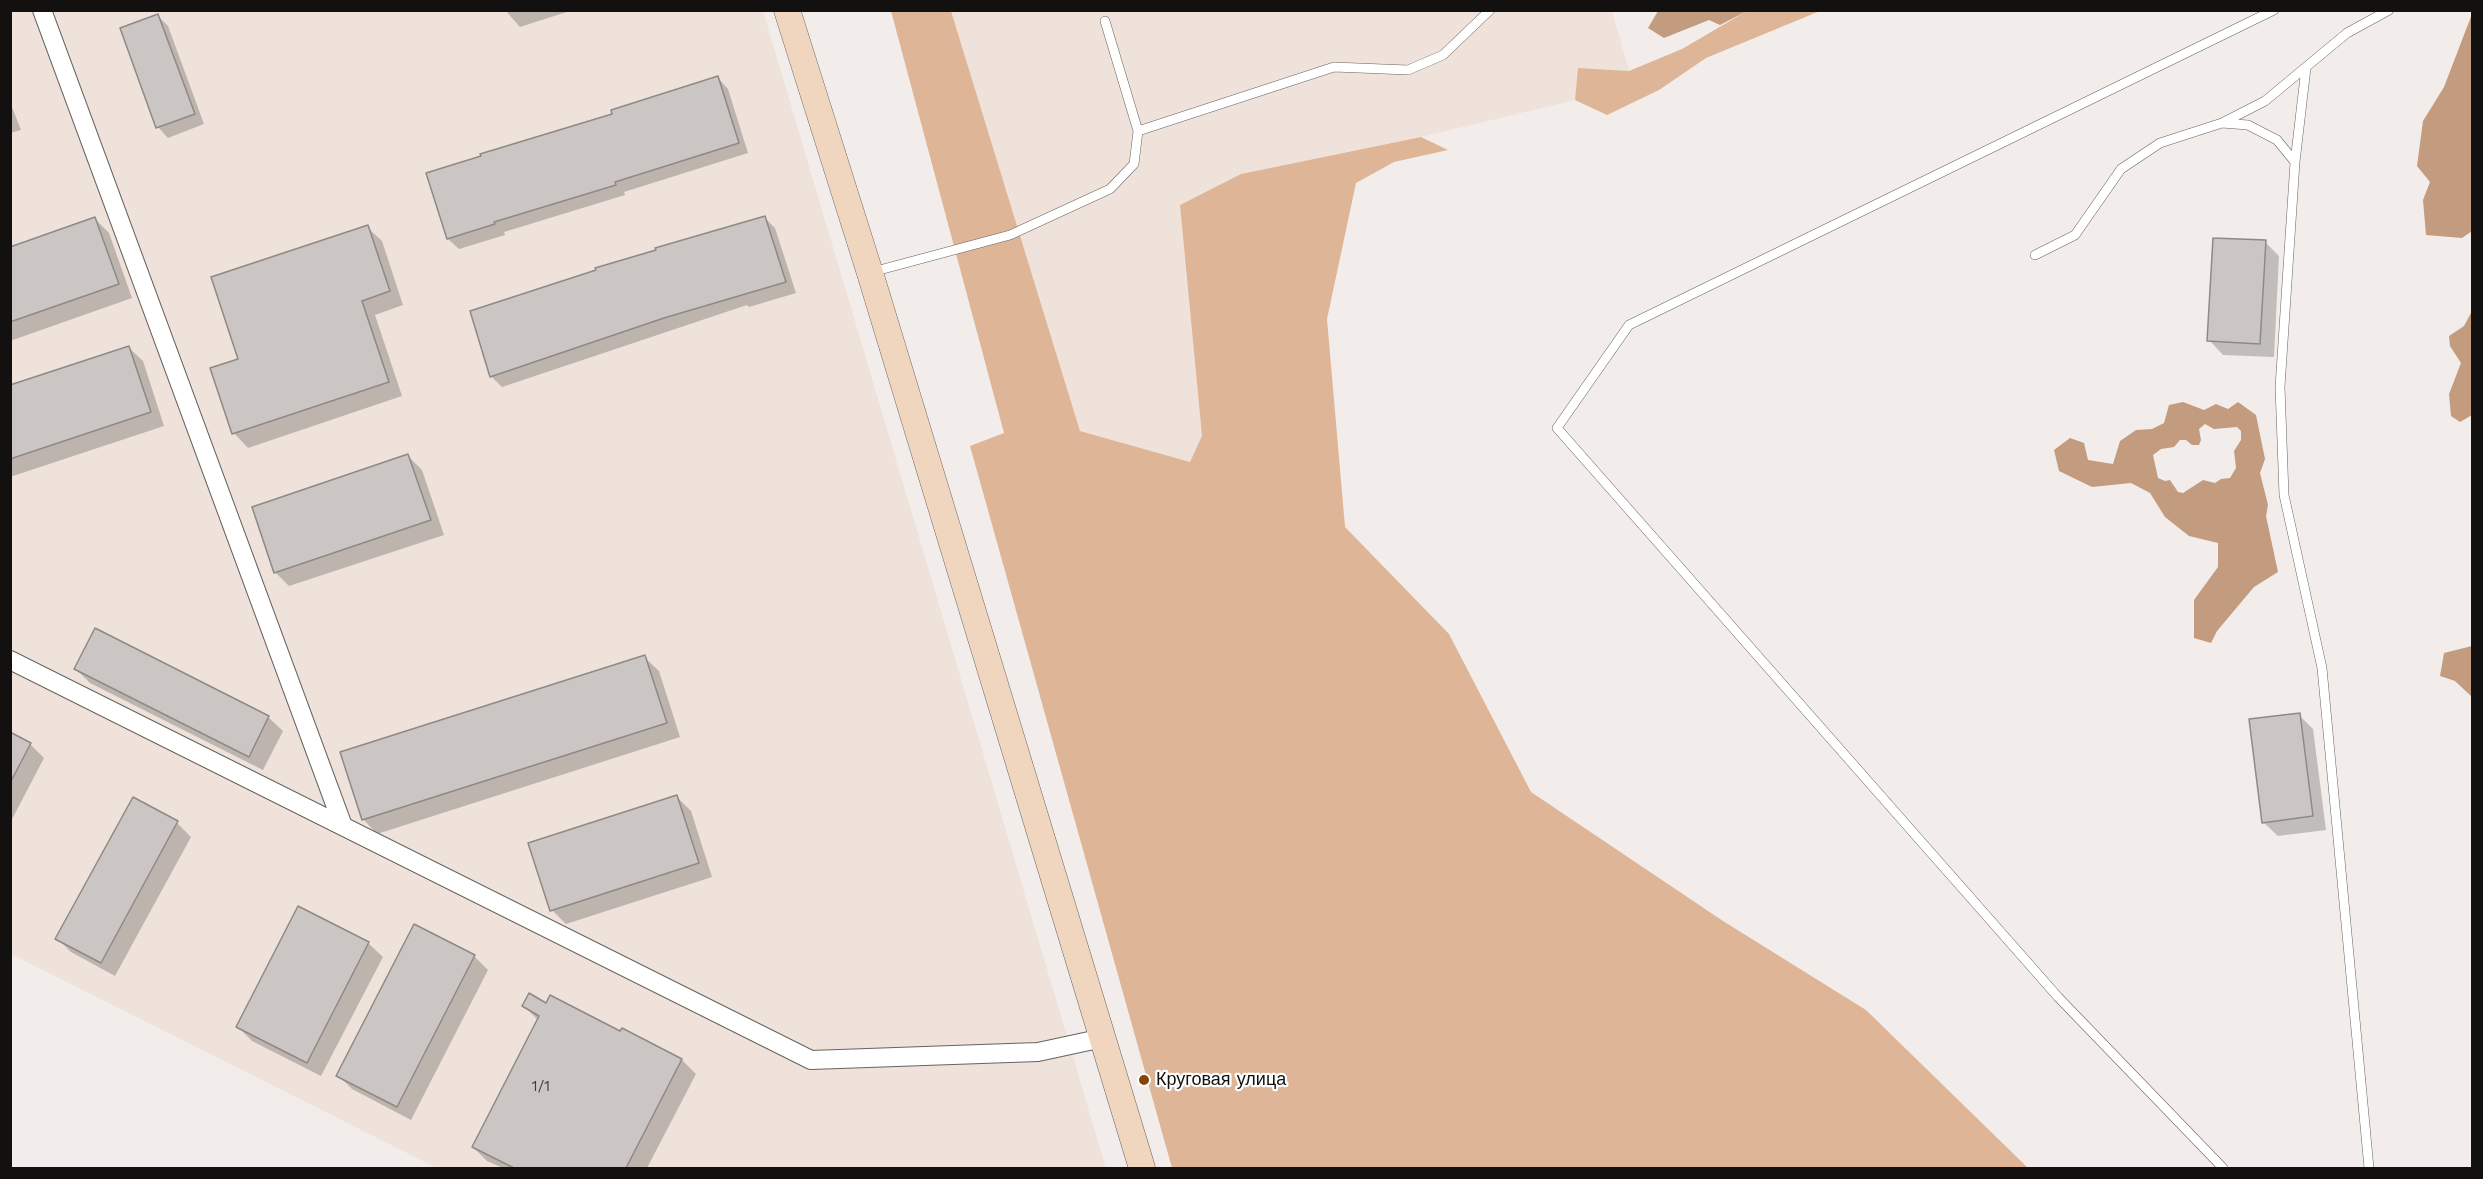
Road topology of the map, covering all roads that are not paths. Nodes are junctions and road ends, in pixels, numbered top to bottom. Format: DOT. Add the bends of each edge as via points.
graph roads {
  1 [pos="42,10"];
  2 [pos="787,10"];
  3 [pos="1490,10"];
  4 [pos="2274,10"];
  5 [pos="2389,10"];
  6 [pos="1105,21"];
  7 [pos="2306,68"];
  8 [pos="2222,123"];
  9 [pos="1138,131"];
  10 [pos="2295,162"];
  11 [pos="2035,255"];
  12 [pos="870,273"];
  13 [pos="10,660"];
  14 [pos="343,826"];
  15 [pos="1103,1038"];
  16 [pos="1142,1168"];
  17 [pos="2223,1168"];
  18 [pos="2369,1168"];
  1 -- 14 [label="street"];
  2 -- 12 [label="main road"];
  3 -- 9 [label="lane" via="1443,56 1408,70 1334,67"];
  4 -- 17 [label="lane" via="1629,325 1557,428 2058,997"];
  5 -- 7 [label="lane" via="2347,33"];
  6 -- 9 [label="lane"];
  7 -- 8 [label="lane" via="2265,100"];
  7 -- 10 [label="lane"];
  8 -- 10 [label="lane" via="2248,125 2277,140"];
  8 -- 11 [label="lane" via="2160,143 2121,169 2075,235"];
  9 -- 12 [label="lane" via="1134,164 1110,189 1010,234"];
  10 -- 18 [label="lane" via="2280,387 2284,495 2322,668"];
  12 -- 15 [label="main road"];
  13 -- 14 [label="street"];
  14 -- 15 [label="street" via="811,1060 1038,1052"];
  15 -- 16 [label="main road"];
}
